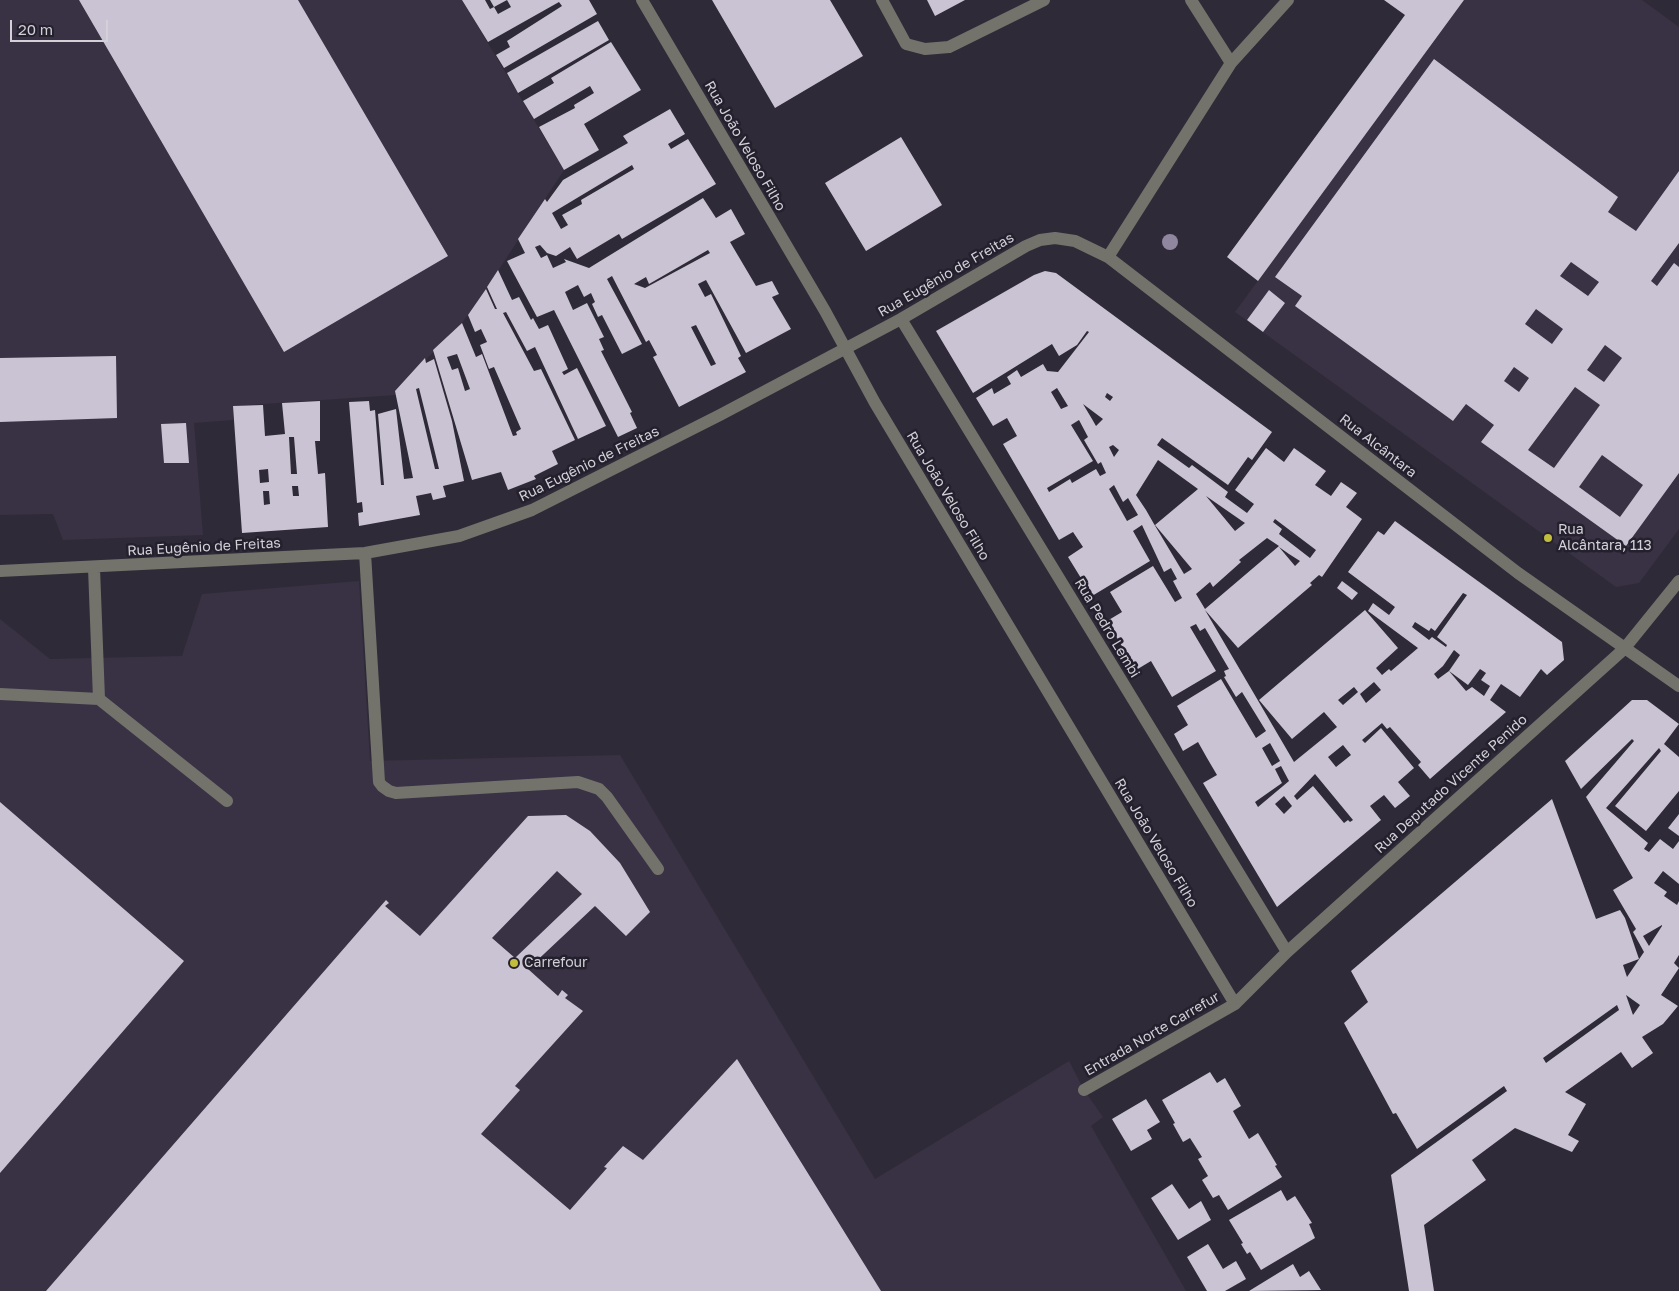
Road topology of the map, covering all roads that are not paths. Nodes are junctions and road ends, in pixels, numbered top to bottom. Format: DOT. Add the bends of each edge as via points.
graph roads {
  1 [pos="642,0"];
  2 [pos="882,0"];
  3 [pos="1044,0"];
  4 [pos="1191,0"];
  5 [pos="1288,0"];
  6 [pos="1231,63"];
  7 [pos="1055,238"];
  8 [pos="1108,258"];
  9 [pos="901,319"];
  10 [pos="845,348"];
  11 [pos="365,553"];
  12 [pos="94,568"];
  13 [pos="0,571"];
  14 [pos="1679,581"];
  15 [pos="1624,649"];
  16 [pos="1679,686"];
  17 [pos="0,694"];
  18 [pos="99,699"];
  19 [pos="227,801"];
  20 [pos="658,869"];
  21 [pos="1288,952"];
  22 [pos="1235,1004"];
  23 [pos="1084,1090"];
  1 -- 10 [label="street, Rua João Veloso Filho"];
  2 -- 3 [label="street" via="906,44 925,49 949,47"];
  4 -- 6 [label="street"];
  5 -- 6 [label="street"];
  6 -- 8 [label="street"];
  7 -- 8 [label="street, Rua Alcântara" via="1075,241"];
  7 -- 9 [label="street, Rua Eugênio de Freitas" via="1026,246"];
  8 -- 15 [label="street, Rua Alcântara" via="1518,573"];
  9 -- 10 [label="street, Rua Eugênio de Freitas"];
  9 -- 21 [label="street, Rua Pedro Lembi"];
  10 -- 11 [label="street, Rua Eugênio de Freitas" via="532,510 459,536"];
  10 -- 22 [label="street, Rua João Veloso Filho" via="874,404"];
  11 -- 12 [label="street, Rua Eugênio de Freitas"];
  11 -- 20 [label="street" via="379,782 382,786 396,793 578,782 599,789 607,797"];
  12 -- 13 [label="street, Rua Eugênio de Freitas"];
  12 -- 18 [label="street"];
  14 -- 15 [label="street, Rua Deputado Vicente Penido"];
  15 -- 16 [label="street, Rua Alcântara"];
  15 -- 21 [label="street, Rua Deputado Vicente Penido"];
  17 -- 18 [label="street"];
  18 -- 19 [label="street"];
  21 -- 22 [label="street, Rua Deputado Vicente Penido"];
  22 -- 23 [label="street, Entrada Norte Carrefur"];
}
